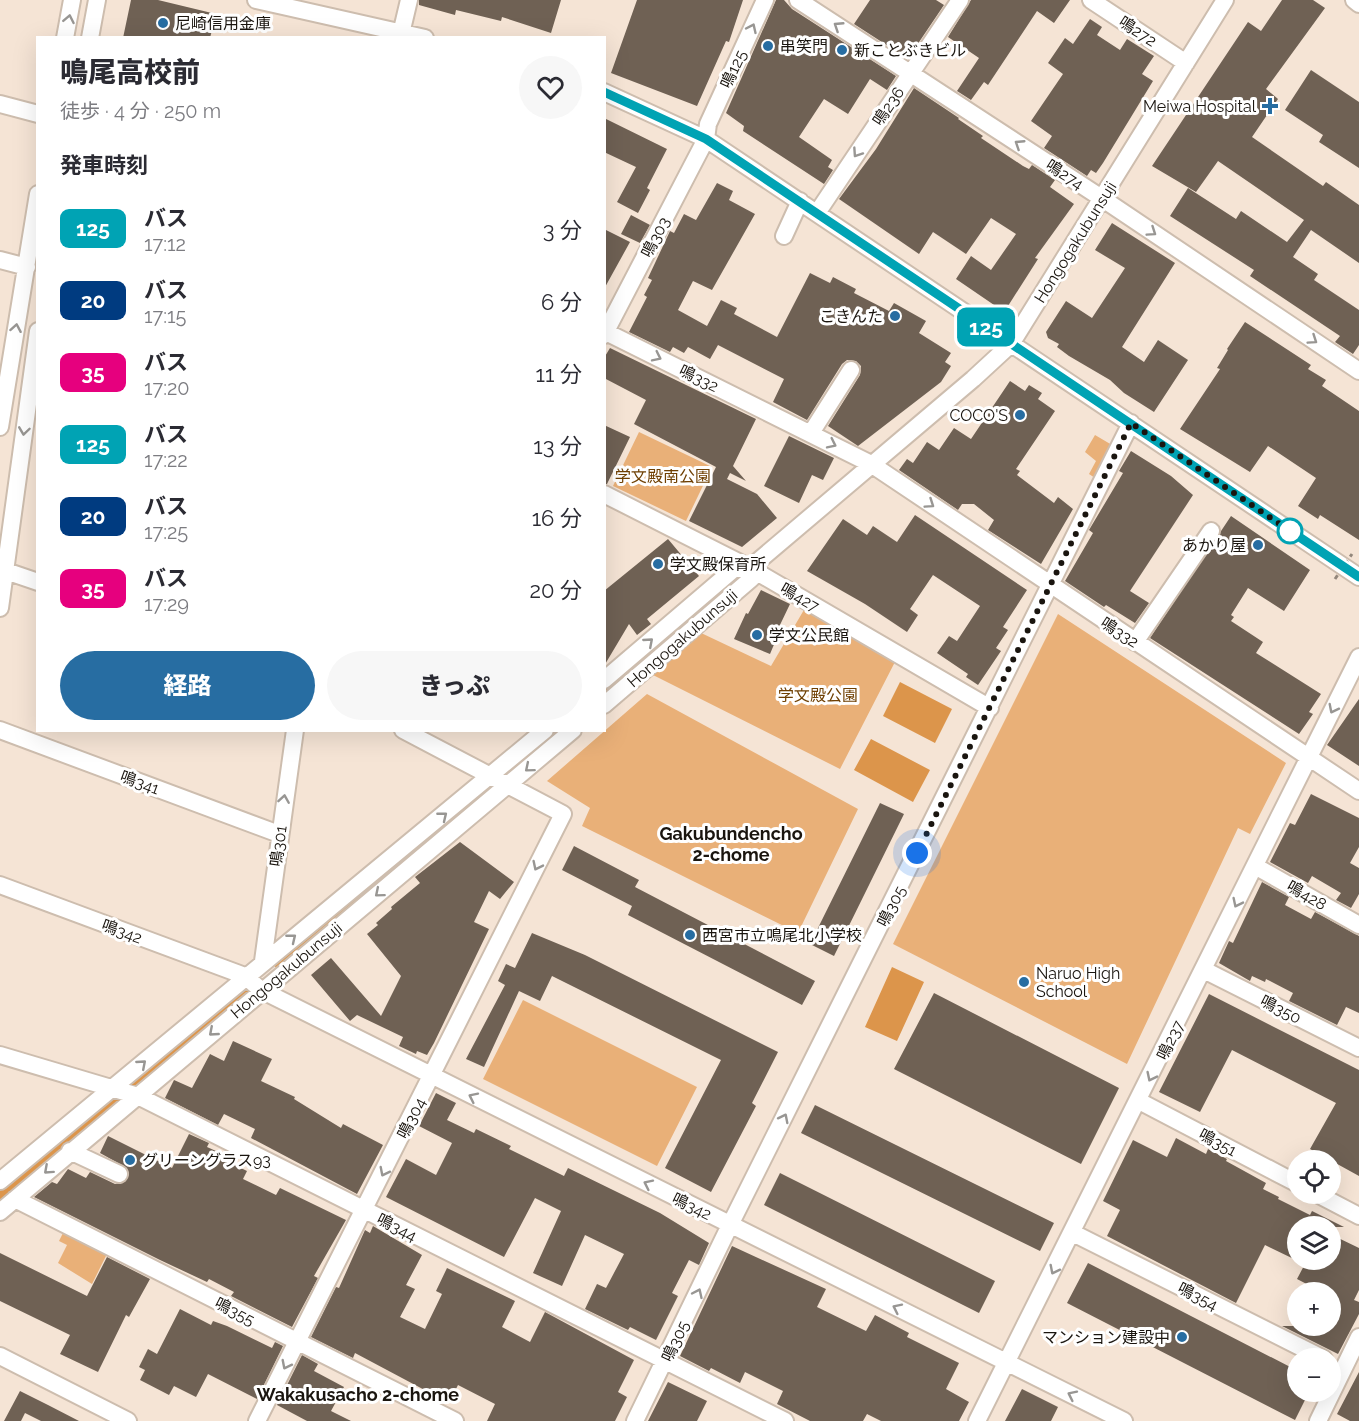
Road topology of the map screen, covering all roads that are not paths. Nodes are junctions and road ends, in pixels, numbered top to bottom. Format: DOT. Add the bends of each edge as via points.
graph roads {
  1 [pos="72,0"];
  2 [pos="97,0"];
  3 [pos="256,0"];
  4 [pos="409,0"];
  5 [pos="765,0"];
  6 [pos="798,0"];
  7 [pos="960,0"];
  8 [pos="1091,0"];
  9 [pos="1225,0"];
  10 [pos="1354,0"];
  11 [pos="1359,4"];
  12 [pos="400,34"];
  13 [pos="65,36"];
  14 [pos="90,36"];
  15 [pos="1186,63"];
  16 [pos="910,73"];
  17 [pos="606,93"];
  18 [pos="0,104"];
  19 [pos="36,113"];
  20 [pos="706,139"];
  21 [pos="1103,199"];
  22 [pos="800,201"];
  23 [pos="36,207"];
  24 [pos="817,213"];
  25 [pos="784,236"];
  26 [pos="0,260"];
  27 [pos="27,267"];
  28 [pos="606,331"];
  29 [pos="606,333"];
  30 [pos="1011,344"];
  31 [pos="36,345"];
  32 [pos="851,370"];
  33 [pos="1359,371"];
  34 [pos="3,378"];
  35 [pos="1,419"];
  36 [pos="1131,423"];
  37 [pos="811,433"];
  38 [pos="870,464"];
  39 [pos="606,495"];
  40 [pos="1211,531"];
  41 [pos="750,568"];
  42 [pos="3,570"];
  43 [pos="1359,577"];
  44 [pos="36,581"];
  45 [pos="1051,586"];
  46 [pos="0,608"];
  47 [pos="1135,642"];
  48 [pos="1359,657"];
  49 [pos="615,678"];
  50 [pos="606,700"];
  51 [pos="990,708"];
  52 [pos="0,730"];
  53 [pos="295,732"];
  54 [pos="407,732"];
  55 [pos="543,732"];
  56 [pos="570,732"];
  57 [pos="1309,757"];
  58 [pos="499,781"];
  59 [pos="1359,791"];
  60 [pos="279,834"];
  61 [pos="1255,866"];
  62 [pos="0,885"];
  63 [pos="1359,925"];
  64 [pos="263,961"];
  65 [pos="1204,970"];
  66 [pos="245,976"];
  67 [pos="261,990"];
  68 [pos="1359,1048"];
  69 [pos="0,1055"];
  70 [pos="432,1077"];
  71 [pos="126,1092"];
  72 [pos="1140,1101"];
  73 [pos="70,1151"];
  74 [pos="119,1174"];
  75 [pos="1287,1178"];
  76 [pos="0,1181"];
  77 [pos="15,1200"];
  78 [pos="1336,1204"];
  79 [pos="364,1211"];
  80 [pos="0,1212"];
  81 [pos="1359,1216"];
  82 [pos="730,1225"];
  83 [pos="1073,1233"];
  84 [pos="1359,1337"];
  85 [pos="298,1342"];
  86 [pos="1302,1348"];
  87 [pos="0,1356"];
  88 [pos="1341,1361"];
  89 [pos="665,1362"];
  90 [pos="1007,1363"];
  91 [pos="1341,1368"];
  92 [pos="1359,1377"];
  93 [pos="1325,1402"];
  94 [pos="128,1421"];
  95 [pos="257,1421"];
  96 [pos="455,1421"];
  97 [pos="635,1421"];
  98 [pos="785,1421"];
  99 [pos="977,1421"];
  100 [pos="1124,1421"];
  101 [pos="1318,1421"];
  13 -- 1 [label="street, one-way"];
  2 -- 14 [label="street"];
  3 -- 12 [label="street"];
  4 -- 12 [label="street"];
  20 -- 5 [label="street, 鳴125, one-way" via="708,124"];
  16 -- 6 [label="street, 鳴274, one-way"];
  7 -- 16 [label="street, 鳴236"];
  8 -- 15 [label="street, 鳴272"];
  9 -- 15 [label="street, Hongogakubunsuji"];
  10 -- 11 [label="street"];
  15 -- 21 [label="street, Hongogakubunsuji"];
  21 -- 16 [label="street, 鳴274, one-way"];
  16 -- 24 [label="street, 鳴236, one-way"];
  17 -- 20 [label="street"];
  18 -- 19 [label="street"];
  20 -- 22 [label="street"];
  20 -- 28 [label="street, 鳴303"];
  21 -- 30 [label="street, Hongogakubunsuji"];
  21 -- 33 [label="street, 鳴274, one-way"];
  22 -- 24 [label="street"];
  22 -- 25 [label="street"];
  23 -- 27 [label="street"];
  24 -- 30 [label="street"];
  26 -- 27 [label="street"];
  34 -- 27 [label="street, one-way"];
  29 -- 37 [label="street, 鳴332, one-way"];
  30 -- 36 [label="street"];
  30 -- 38 [label="street, Hongogakubunsuji"];
  31 -- 42 [label="street, one-way"];
  32 -- 37 [label="street"];
  34 -- 35 [label="street"];
  36 -- 43 [label="street"];
  36 -- 45 [label="street, 鳴305"];
  37 -- 38 [label="street, 鳴332, one-way"];
  38 -- 41 [label="street, Hongogakubunsuji"];
  38 -- 45 [label="street, 鳴332, one-way"];
  39 -- 41 [label="street, 鳴427"];
  40 -- 47 [label="street"];
  41 -- 49 [label="street, Hongogakubunsuji" via="734,569"];
  41 -- 51 [label="street, 鳴427"];
  42 -- 44 [label="street"];
  42 -- 46 [label="street"];
  45 -- 47 [label="street, 鳴332"];
  45 -- 51 [label="street, 鳴305"];
  47 -- 57 [label="street, 鳴332"];
  48 -- 57 [label="street, 鳴237, one-way"];
  49 -- 50 [label="street, Hongogakubunsuji"];
  82 -- 51 [label="street, 鳴305, one-way"];
  52 -- 60 [label="street, 鳴341"];
  60 -- 53 [label="street, 鳴301, one-way"];
  54 -- 58 [label="street"];
  55 -- 58 [label="street, Hongogakubunsuji"];
  56 -- 58 [label="street, Hongogakubunsuji, one-way"];
  57 -- 59 [label="street, 鳴332"];
  57 -- 61 [label="street, 鳴237"];
  64 -- 58 [label="street, Hongogakubunsuji, one-way"];
  58 -- 67 [label="street, Hongogakubunsuji, one-way"];
  58 -- 70 [label="street, 鳴304, one-way" via="563,814"];
  60 -- 64 [label="street, 鳴301"];
  61 -- 63 [label="street, 鳴428"];
  61 -- 65 [label="street, 鳴237, one-way"];
  62 -- 66 [label="street, 鳴342"];
  64 -- 66 [label="street, Hongogakubunsuji"];
  65 -- 68 [label="street, 鳴350"];
  65 -- 72 [label="street, 鳴237, one-way"];
  66 -- 67 [label="street, 鳴342"];
  71 -- 66 [label="street, Hongogakubunsuji, one-way"];
  67 -- 70 [label="street, 鳴342"];
  67 -- 71 [label="street, Hongogakubunsuji, one-way"];
  69 -- 71 [label="street, 鳴344"];
  70 -- 79 [label="street, 鳴304, one-way"];
  82 -- 70 [label="street, 鳴342, one-way"];
  71 -- 73 [label="street, Hongogakubunsuji"];
  71 -- 76 [label="street, Hongogakubunsuji"];
  71 -- 79 [label="street, 鳴344"];
  72 -- 75 [label="street, 鳴351"];
  72 -- 83 [label="street, 鳴237"];
  73 -- 74 [label="street"];
  73 -- 77 [label="street, Hongogakubunsuji, one-way"];
  77 -- 80 [label="street, Hongogakubunsuji"];
  77 -- 85 [label="street, 鳴355"];
  78 -- 81 [label="street"];
  79 -- 85 [label="street, 鳴304"];
  79 -- 89 [label="street, 鳴344"];
  89 -- 82 [label="street, 鳴305, one-way"];
  90 -- 82 [label="street, 鳴342, one-way"];
  83 -- 86 [label="street, 鳴354"];
  83 -- 90 [label="street, 鳴237, one-way"];
  84 -- 88 [label="street"];
  85 -- 95 [label="street, 鳴304, one-way"];
  85 -- 96 [label="street, 鳴355"];
  87 -- 94 [label="street"];
  89 -- 97 [label="street, 鳴305"];
  89 -- 98 [label="street, 鳴344"];
  90 -- 99 [label="street, 鳴237"];
  100 -- 90 [label="street, 鳴342, one-way"];
  91 -- 92 [label="street"];
  93 -- 101 [label="street"];
}
